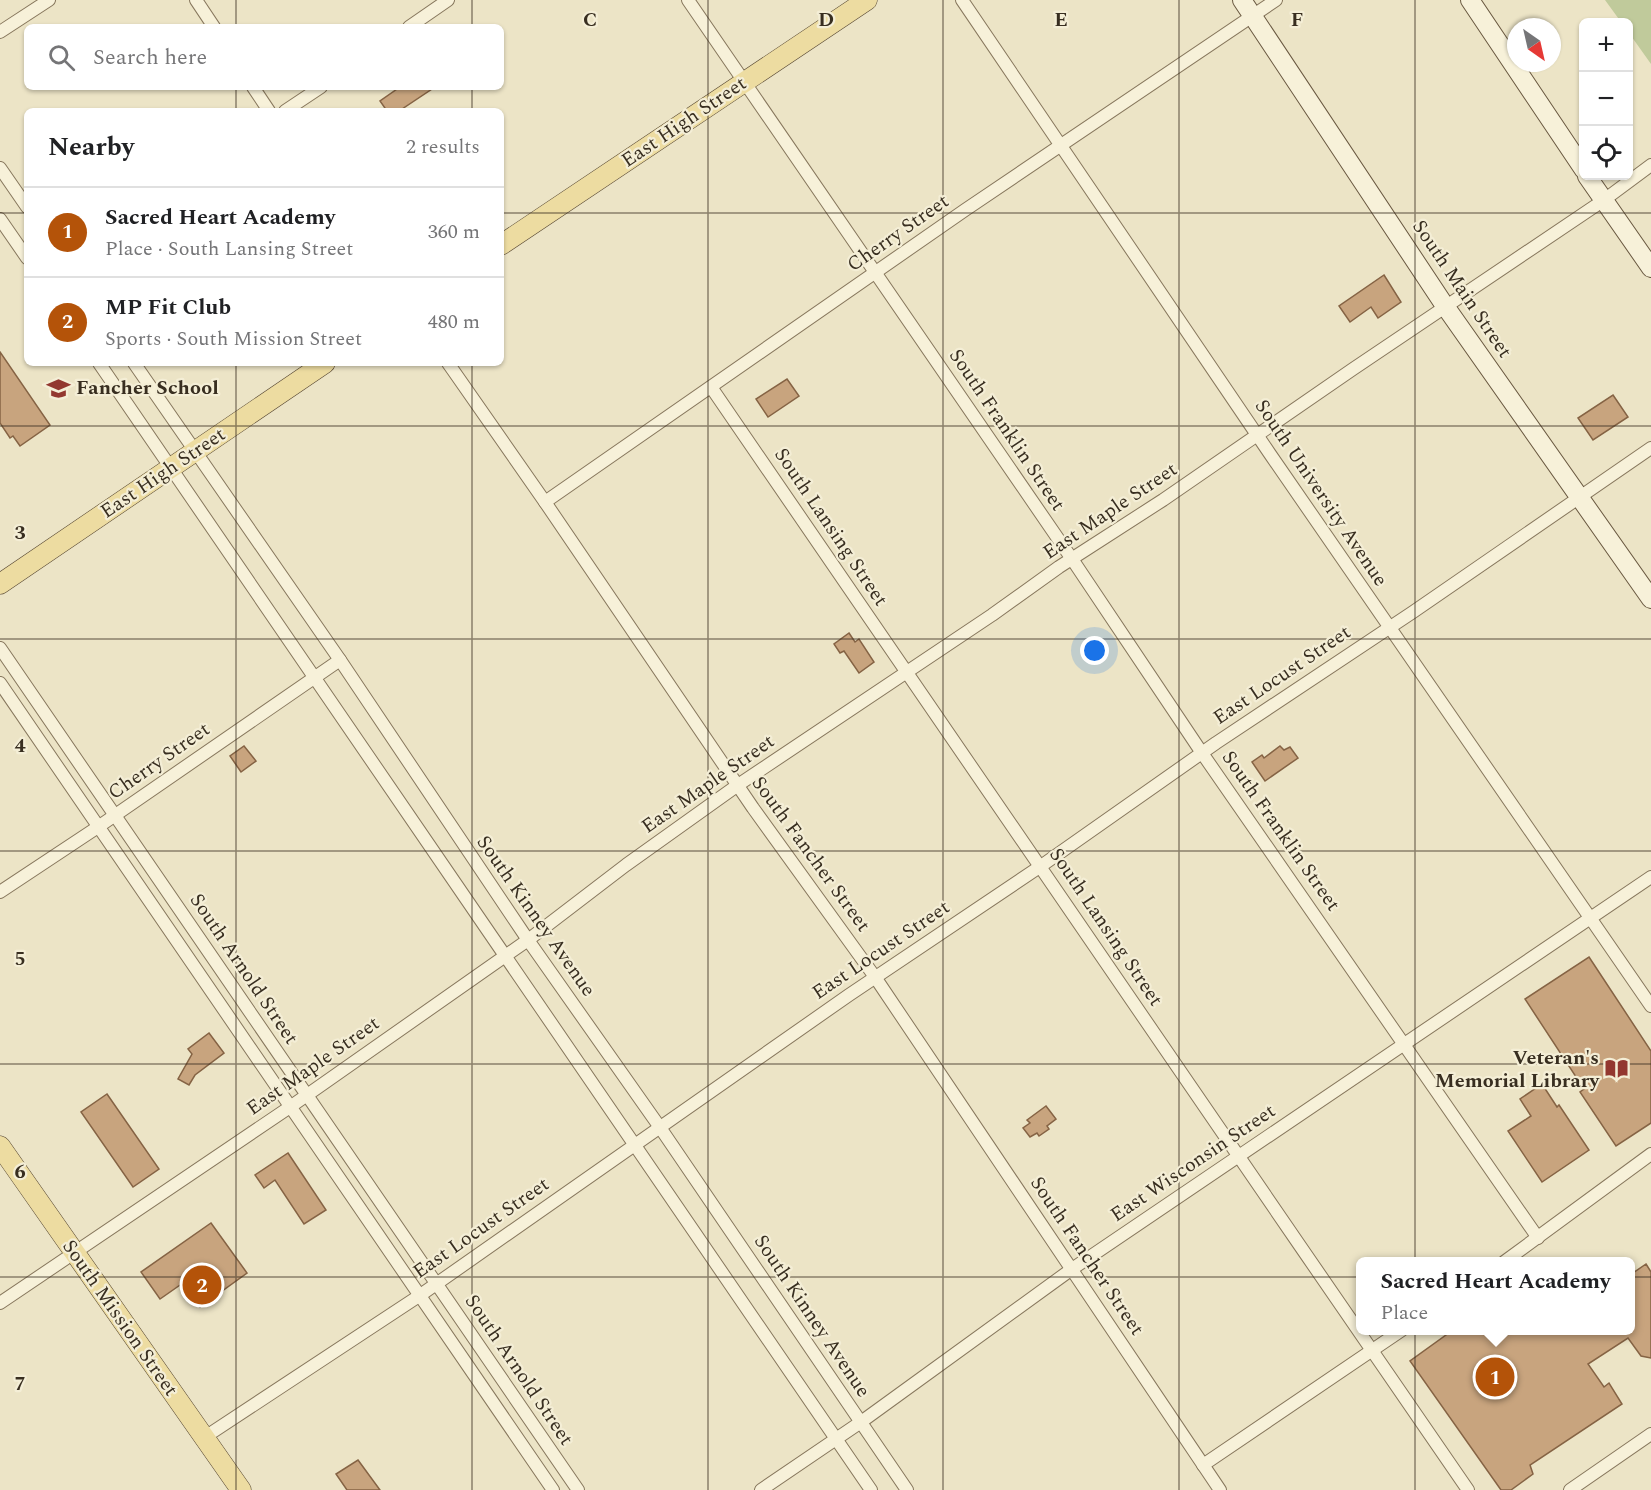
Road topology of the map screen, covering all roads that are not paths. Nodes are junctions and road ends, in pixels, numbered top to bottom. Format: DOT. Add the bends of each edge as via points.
graph roads {
  1 [pos="49,0"];
  2 [pos="196,0"];
  3 [pos="448,0"];
  4 [pos="688,0"];
  5 [pos="867,0"];
  6 [pos="962,0"];
  7 [pos="1242,0"];
  8 [pos="1276,0"];
  9 [pos="1470,0"];
  10 [pos="1253,16"];
  11 [pos="212,24"];
  12 [pos="413,24"];
  13 [pos="0,32"];
  14 [pos="744,82"];
  15 [pos="255,90"];
  16 [pos="316,90"];
  17 [pos="267,108"];
  18 [pos="290,108"];
  19 [pos="1061,145"];
  20 [pos="1579,163"];
  21 [pos="1651,165"];
  22 [pos="0,168"];
  23 [pos="1590,180"];
  24 [pos="1604,200"];
  25 [pos="24,203"];
  26 [pos="0,219"];
  27 [pos="504,243"];
  28 [pos="24,254"];
  29 [pos="1651,268"];
  30 [pos="875,273"];
  31 [pos="1445,306"];
  32 [pos="101,366"];
  33 [pos="136,366"];
  34 [pos="321,366"];
  35 [pos="450,366"];
  36 [pos="711,387"];
  37 [pos="1258,435"];
  38 [pos="1651,448"];
  39 [pos="195,451"];
  40 [pos="170,468"];
  41 [pos="1580,497"];
  42 [pos="545,502"];
  43 [pos="1072,559"];
  44 [pos="0,584"];
  45 [pos="1651,599"];
  46 [pos="1389,627"];
  47 [pos="0,648"];
  48 [pos="340,660"];
  49 [pos="907,672"];
  50 [pos="315,677"];
  51 [pos="0,683"];
  52 [pos="1202,753"];
  53 [pos="738,785"];
  54 [pos="115,815"];
  55 [pos="98,827"];
  56 [pos="1041,866"];
  57 [pos="1651,877"];
  58 [pos="0,892"];
  59 [pos="1591,919"];
  60 [pos="528,940"];
  61 [pos="505,955"];
  62 [pos="875,977"];
  63 [pos="1651,1006"];
  64 [pos="1404,1043"];
  65 [pos="306,1095"];
  66 [pos="290,1107"];
  67 [pos="659,1126"];
  68 [pos="634,1144"];
  69 [pos="0,1146"];
  70 [pos="1651,1154"];
  71 [pos="1238,1156"];
  72 [pos="1538,1238"];
  73 [pos="74,1253"];
  74 [pos="1511,1257"];
  75 [pos="1072,1269"];
  76 [pos="436,1284"];
  77 [pos="419,1296"];
  78 [pos="0,1303"];
  79 [pos="1356,1327"];
  80 [pos="1362,1335"];
  81 [pos="1394,1335"];
  82 [pos="1372,1350"];
  83 [pos="861,1422"];
  84 [pos="1651,1434"];
  85 [pos="205,1437"];
  86 [pos="836,1439"];
  87 [pos="1203,1465"];
  88 [pos="241,1490"];
  89 [pos="553,1490"];
  90 [pos="578,1490"];
  91 [pos="761,1490"];
  92 [pos="871,1490"];
  93 [pos="907,1490"];
  94 [pos="1220,1490"];
  95 [pos="1468,1490"];
  96 [pos="1570,1490"];
  1 -- 13 [label="street"];
  2 -- 11 [label="street"];
  3 -- 12 [label="street"];
  4 -- 14 [label="street, South Franklin Street"];
  5 -- 14 [label="main road, East High Street"];
  6 -- 19 [label="street, South University Avenue"];
  7 -- 10 [label="street, South Main Street"];
  8 -- 10 [label="street, Cherry Street"];
  9 -- 20 [label="street"];
  10 -- 19 [label="street, Cherry Street"];
  10 -- 31 [label="street, South Main Street"];
  14 -- 27 [label="main road, East High Street"];
  14 -- 30 [label="street, South Franklin Street"];
  15 -- 17 [label="street"];
  16 -- 18 [label="street"];
  19 -- 30 [label="street, Cherry Street"];
  19 -- 37 [label="street, South University Avenue"];
  21 -- 24 [label="street, East Maple Street"];
  22 -- 25 [label="street"];
  23 -- 24 [label="street"];
  24 -- 29 [label="street"];
  24 -- 31 [label="street, East Maple Street"];
  26 -- 28 [label="street"];
  30 -- 36 [label="street, Cherry Street"];
  30 -- 43 [label="street, South Franklin Street"];
  31 -- 37 [label="street, East Maple Street"];
  31 -- 41 [label="street, South Main Street"];
  32 -- 40 [label="street"];
  33 -- 39 [label="street, South Kinney Avenue"];
  34 -- 39 [label="main road, East High Street"];
  35 -- 42 [label="street, South Fancher Street"];
  36 -- 42 [label="street, Cherry Street"];
  36 -- 49 [label="street, South Lansing Street"];
  37 -- 43 [label="street, East Maple Street"];
  37 -- 46 [label="street, South University Avenue"];
  38 -- 41 [label="street, East Locust Street"];
  39 -- 40 [label="main road, East High Street"];
  39 -- 48 [label="street, South Kinney Avenue"];
  40 -- 44 [label="main road, East High Street"];
  40 -- 50 [label="street"];
  41 -- 45 [label="street, South Main Street"];
  41 -- 46 [label="street, East Locust Street"];
  42 -- 53 [label="street, South Fancher Street"];
  43 -- 49 [label="street, East Maple Street"];
  43 -- 52 [label="street, South Franklin Street"];
  46 -- 52 [label="street, East Locust Street"];
  46 -- 59 [label="street, South University Avenue"];
  47 -- 54 [label="street, South Arnold Street"];
  48 -- 50 [label="street, Cherry Street"];
  48 -- 60 [label="street, South Kinney Avenue"];
  49 -- 53 [label="street, East Maple Street"];
  49 -- 56 [label="street, South Lansing Street"];
  50 -- 54 [label="street, Cherry Street"];
  50 -- 61 [label="street"];
  51 -- 55 [label="street, South Arnold Street"];
  52 -- 56 [label="street, East Locust Street"];
  52 -- 64 [label="street, South Franklin Street"];
  53 -- 60 [label="street, East Maple Street"];
  53 -- 62 [label="street, South Fancher Street"];
  54 -- 55 [label="street, Cherry Street"];
  54 -- 65 [label="street, South Arnold Street"];
  55 -- 58 [label="street, Cherry Street"];
  55 -- 66 [label="street, South Arnold Street"];
  56 -- 62 [label="street, East Locust Street"];
  56 -- 71 [label="street, South Lansing Street"];
  57 -- 59 [label="street, East Wisconsin Street"];
  59 -- 63 [label="street, South University Avenue"];
  59 -- 64 [label="street, East Wisconsin Street"];
  60 -- 61 [label="street, East Maple Street"];
  60 -- 67 [label="street, South Kinney Avenue"];
  61 -- 65 [label="street, East Maple Street"];
  61 -- 68 [label="street"];
  62 -- 67 [label="street, East Locust Street"];
  62 -- 75 [label="street, South Fancher Street"];
  64 -- 71 [label="street, East Wisconsin Street"];
  64 -- 72 [label="street, South Franklin Street"];
  65 -- 66 [label="street, East Maple Street"];
  65 -- 76 [label="street, South Arnold Street"];
  66 -- 73 [label="street, East Maple Street"];
  66 -- 77 [label="street, South Arnold Street"];
  67 -- 68 [label="street, East Locust Street"];
  67 -- 83 [label="street, South Kinney Avenue"];
  68 -- 76 [label="street, East Locust Street"];
  68 -- 86 [label="street"];
  69 -- 73 [label="main road, South Mission Street"];
  70 -- 72 [label="street"];
  71 -- 75 [label="street, East Wisconsin Street"];
  71 -- 79 [label="street, South Lansing Street"];
  72 -- 74 [label="street"];
  73 -- 78 [label="street, East Maple Street"];
  73 -- 85 [label="main road, South Mission Street"];
  75 -- 83 [label="street, East Wisconsin Street"];
  75 -- 87 [label="street, South Fancher Street"];
  76 -- 77 [label="street, East Locust Street"];
  76 -- 90 [label="street, South Arnold Street"];
  77 -- 85 [label="street, East Locust Street"];
  77 -- 89 [label="street, South Arnold Street"];
  80 -- 82 [label="street, South Lansing Street"];
  81 -- 82 [label="street"];
  82 -- 87 [label="street"];
  82 -- 95 [label="street, South Lansing Street"];
  83 -- 86 [label="street, East Wisconsin Street"];
  83 -- 93 [label="street, South Kinney Avenue"];
  84 -- 96 [label="street"];
  85 -- 88 [label="main road, South Mission Street"];
  86 -- 91 [label="street, East Wisconsin Street"];
  86 -- 92 [label="street"];
  87 -- 94 [label="street, South Fancher Street"];
}
